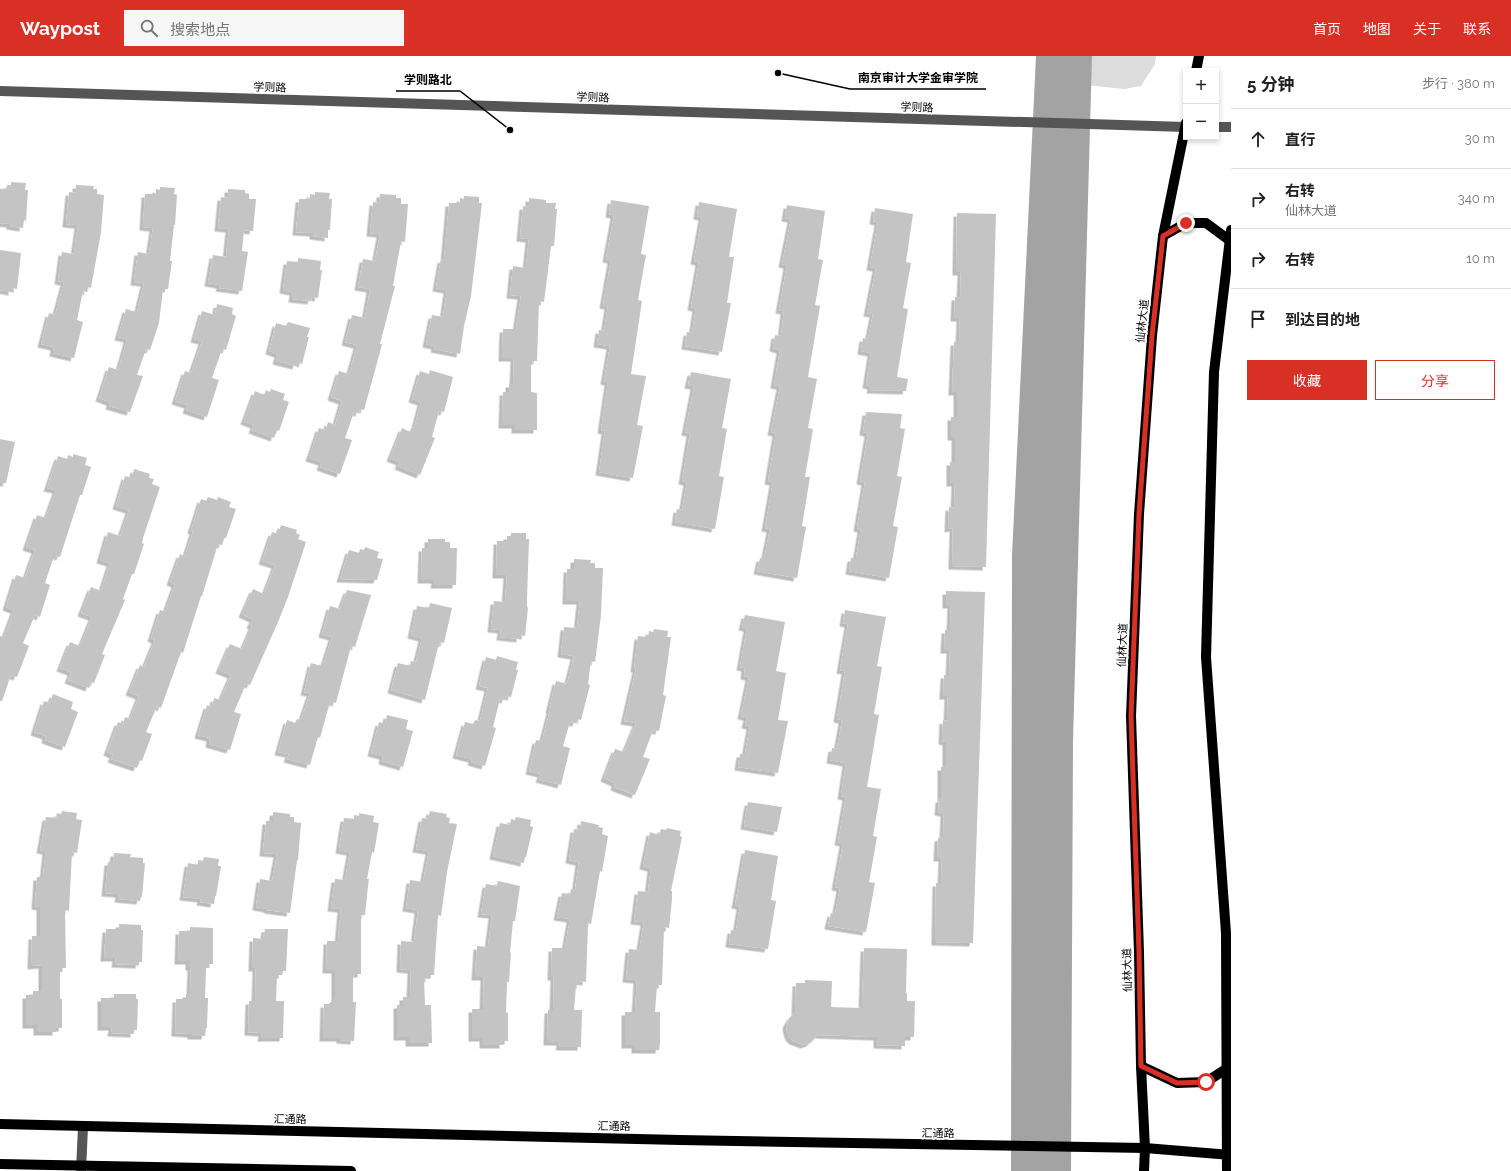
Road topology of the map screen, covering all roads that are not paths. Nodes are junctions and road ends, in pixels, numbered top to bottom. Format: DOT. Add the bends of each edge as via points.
graph roads {
  1 [pos="1199,56"];
  2 [pos="1197,68"];
  3 [pos="0,91"];
  4 [pos="1183,126"];
  5 [pos="1219,127"];
  6 [pos="1231,127"];
  7 [pos="1183,140"];
  8 [pos="1230,235"];
  9 [pos="1163,236"];
  10 [pos="1141,1066"];
  11 [pos="1226,1069"];
  12 [pos="0,1124"];
  13 [pos="83,1127"];
  14 [pos="1145,1148"];
  15 [pos="1229,1155"];
  16 [pos="0,1164"];
  17 [pos="81,1168"];
  18 [pos="104,1168"];
  19 [pos="351,1171"];
  20 [pos="1144,1171"];
  21 [pos="1227,1171"];
  1 -- 2 [label="main road"];
  3 -- 4 [label="street, 学则路"];
  5 -- 6 [label="street"];
  7 -- 9 [label="main road, 仙林大道"];
  8 -- 9 [label="main road" via="1206,223 1186,223"];
  8 -- 11 [label="main road" via="1214,372 1206,657 1226,933"];
  9 -- 10 [label="main road, 仙林大道" via="1152,336 1139,514 1131,716"];
  10 -- 11 [label="main road" via="1177,1083 1206,1082"];
  10 -- 14 [label="main road, 仙林大道"];
  11 -- 15 [label="main road"];
  12 -- 13 [label="main road, 汇通路"];
  13 -- 14 [label="main road, 汇通路"];
  13 -- 17 [label="street"];
  14 -- 15 [label="main road, 汇通路"];
  14 -- 20 [label="main road, 仙林大道"];
  15 -- 21 [label="main road"];
  16 -- 17 [label="main road"];
  17 -- 18 [label="main road"];
  18 -- 19 [label="main road"];
}
